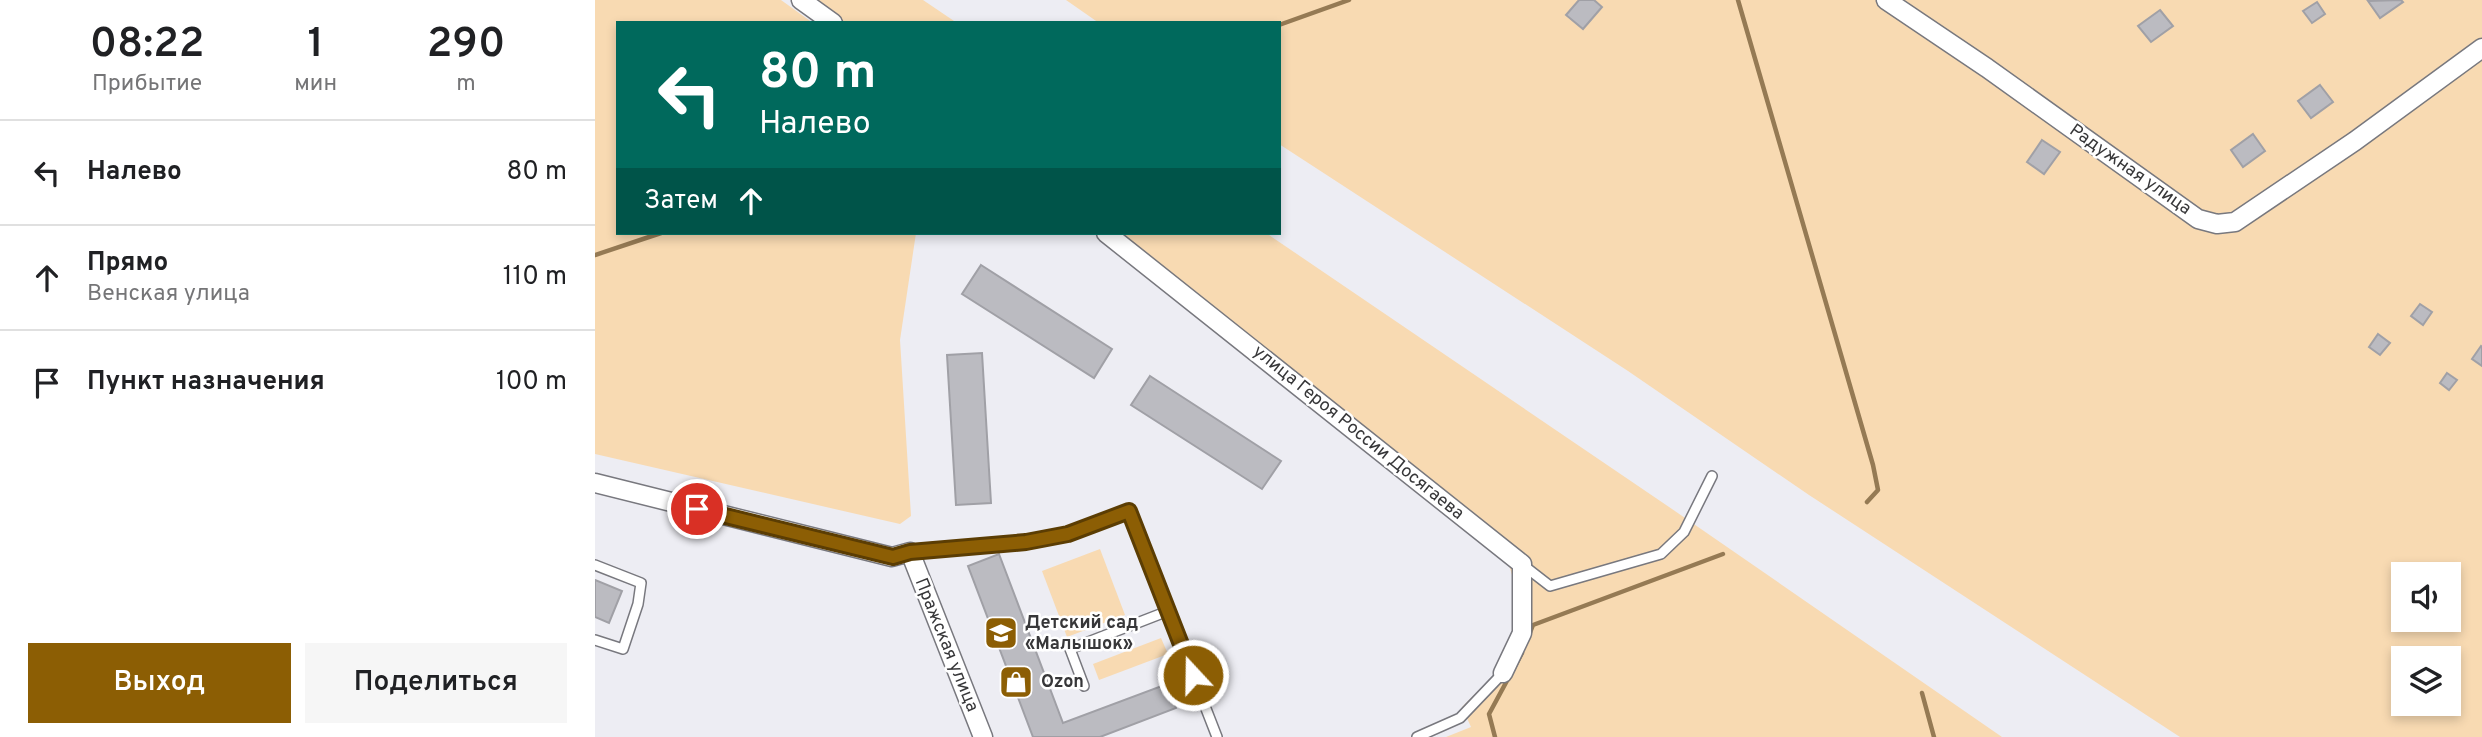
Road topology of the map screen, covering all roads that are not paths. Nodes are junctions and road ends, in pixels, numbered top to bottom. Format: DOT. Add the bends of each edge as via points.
graph roads {
  1 [pos="801,0"];
  2 [pos="1886,0"];
  3 [pos="830,21"];
  4 [pos="2482,48"];
  5 [pos="1109,235"];
  6 [pos="1712,476"];
  7 [pos="595,483"];
  8 [pos="910,552"];
  9 [pos="1522,564"];
  10 [pos="595,565"];
  11 [pos="1168,611"];
  12 [pos="595,640"];
  13 [pos="1503,673"];
  14 [pos="1084,686"];
  15 [pos="983,737"];
  16 [pos="1217,737"];
  17 [pos="1417,737"];
  1 -- 3 [label="street"];
  2 -- 4 [label="street, Радужная улица" via="2198,219 2217,224 2235,222"];
  5 -- 9 [label="street, улица Героя России Досягаева"];
  6 -- 9 [label="lane" via="1684,532 1661,554 1550,586"];
  7 -- 8 [label="street" via="893,557"];
  8 -- 11 [label="lane" via="1026,542 1068,534 1129,511"];
  8 -- 15 [label="street, Пражская улица"];
  9 -- 13 [label="street" via="1522,634"];
  10 -- 12 [label="lane" via="641,583 623,649"];
  11 -- 14 [label="lane" via="1070,649"];
  11 -- 16 [label="lane"];
  13 -- 17 [label="lane" via="1460,718"];
}
